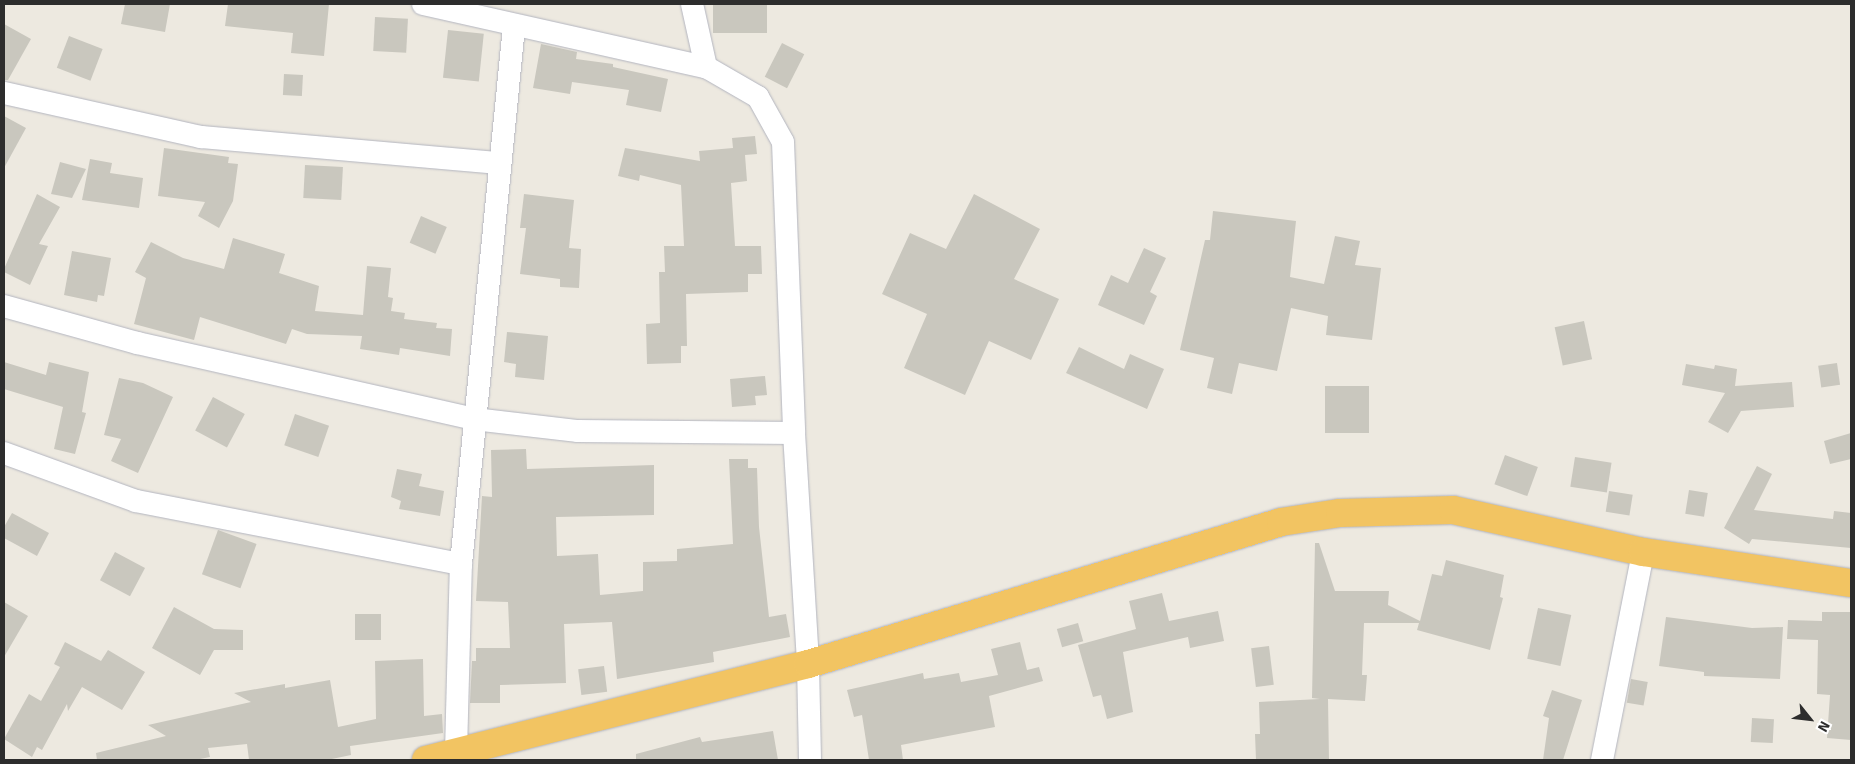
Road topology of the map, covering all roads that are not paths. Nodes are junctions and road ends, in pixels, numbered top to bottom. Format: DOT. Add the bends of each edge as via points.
graph roads {
  1 [pos="423,4"];
  2 [pos="692,4"];
  3 [pos="463,8"];
  4 [pos="514,26"];
  5 [pos="706,67"];
  6 [pos="4,93"];
  7 [pos="500,163"];
  8 [pos="4,306"];
  9 [pos="474,419"];
  10 [pos="794,433"];
  11 [pos="4,453"];
  12 [pos="1643,552"];
  13 [pos="461,564"];
  14 [pos="1851,583"];
  15 [pos="808,664"];
  16 [pos="456,752"];
  17 [pos="426,760"];
  18 [pos="810,760"];
  19 [pos="1602,760"];
  1 -- 3 [label="street"];
  2 -- 5 [label="street"];
  3 -- 4 [label="street"];
  4 -- 5 [label="street"];
  4 -- 7 [label="street"];
  5 -- 10 [label="street" via="758,97 783,142"];
  6 -- 7 [label="street" via="201,137"];
  7 -- 9 [label="street"];
  8 -- 9 [label="street" via="137,342"];
  9 -- 10 [label="street" via="578,431"];
  9 -- 13 [label="street"];
  10 -- 15 [label="street"];
  11 -- 13 [label="street" via="136,501"];
  12 -- 14 [label="highway"];
  12 -- 15 [label="highway" via="1453,510 1340,513 1282,522"];
  12 -- 19 [label="street"];
  13 -- 16 [label="street"];
  15 -- 16 [label="highway"];
  15 -- 18 [label="street"];
  16 -- 17 [label="highway"];
}
